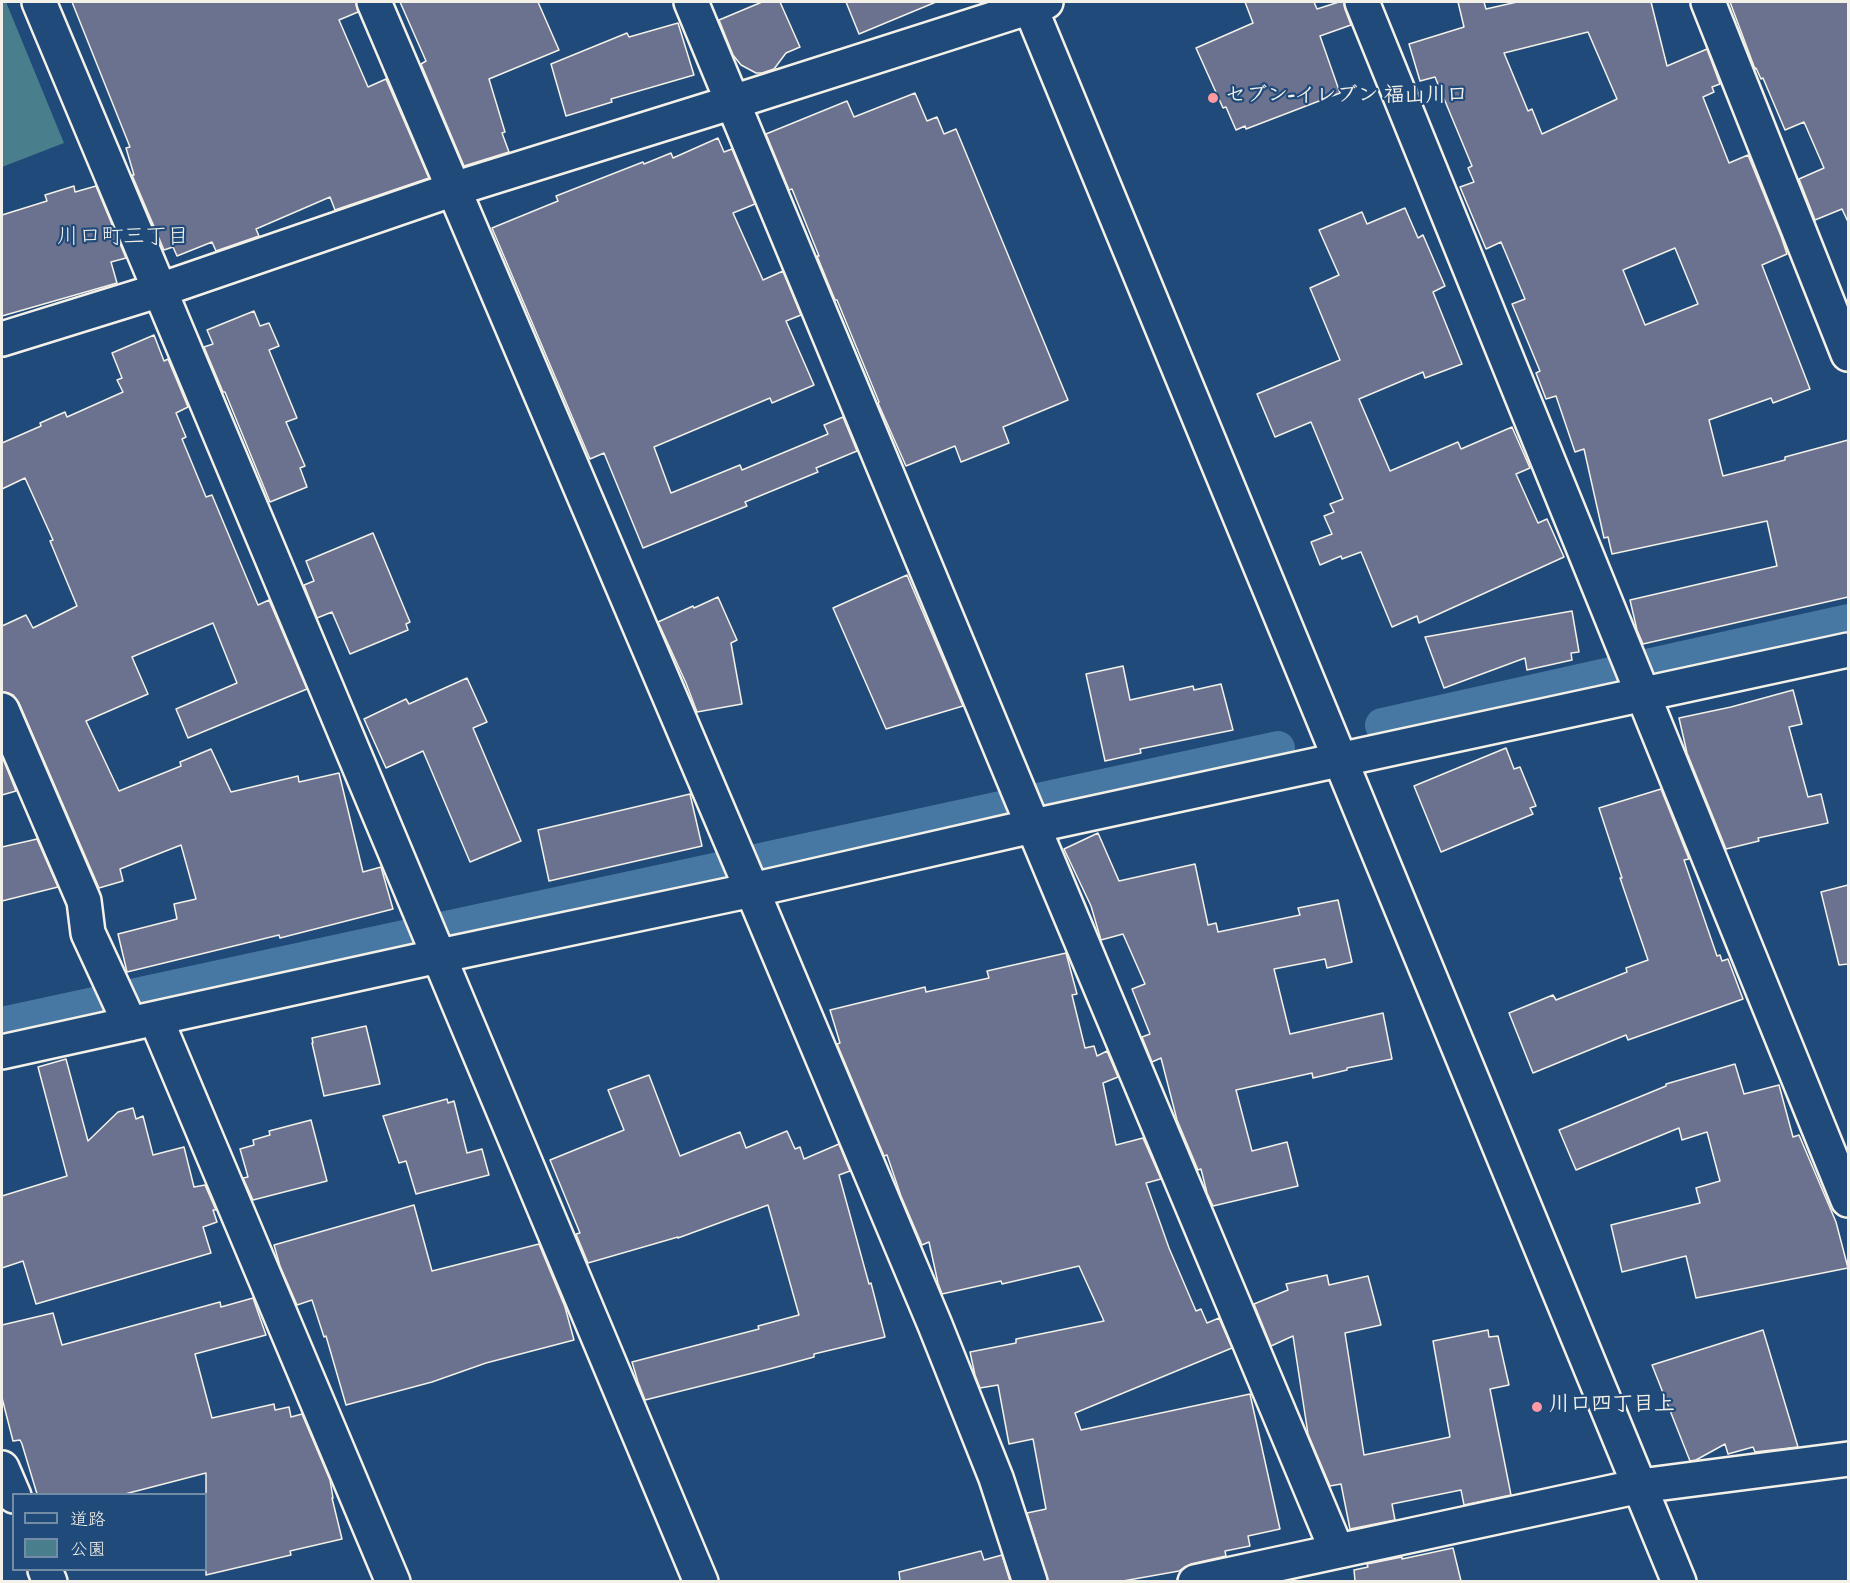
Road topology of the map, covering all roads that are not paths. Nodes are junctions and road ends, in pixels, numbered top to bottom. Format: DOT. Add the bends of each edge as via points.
graph roads {
  1 [pos="39,2"];
  2 [pos="374,2"];
  3 [pos="691,2"];
  4 [pos="1362,2"];
  5 [pos="1708,2"];
  6 [pos="1035,3"];
  7 [pos="734,102"];
  8 [pos="453,189"];
  9 [pos="160,290"];
  10 [pos="2,339"];
  11 [pos="1848,354"];
  12 [pos="1848,650"];
  13 [pos="1642,694"];
  14 [pos="2,710"];
  15 [pos="1339,760"];
  16 [pos="1032,826"];
  17 [pos="752,890"];
  18 [pos="439,956"];
  19 [pos="143,1021"];
  20 [pos="2,1052"];
  21 [pos="1848,1200"];
  22 [pos="1848,1459"];
  23 [pos="2,1467"];
  24 [pos="1640,1486"];
  25 [pos="13,1493"];
  26 [pos="1337,1551"];
  27 [pos="393,1581"];
  28 [pos="701,1581"];
  29 [pos="1030,1581"];
  30 [pos="1195,1581"];
  31 [pos="1679,1581"];
  1 -- 9 [label="street"];
  2 -- 8 [label="street"];
  3 -- 7 [label="street"];
  4 -- 13 [label="street"];
  5 -- 11 [label="street"];
  6 -- 7 [label="street"];
  6 -- 15 [label="street"];
  7 -- 8 [label="street"];
  7 -- 16 [label="street"];
  8 -- 9 [label="street"];
  8 -- 17 [label="street"];
  9 -- 10 [label="street"];
  9 -- 18 [label="street"];
  12 -- 13 [label="street"];
  13 -- 15 [label="street"];
  13 -- 21 [label="street"];
  14 -- 19 [label="street" via="84,902 88,933"];
  15 -- 16 [label="street"];
  15 -- 24 [label="street"];
  16 -- 17 [label="street"];
  16 -- 26 [label="street"];
  17 -- 18 [label="street"];
  17 -- 29 [label="street" via="948,1358 996,1478"];
  18 -- 19 [label="street"];
  18 -- 28 [label="street"];
  19 -- 20 [label="street"];
  19 -- 27 [label="street"];
  22 -- 24 [label="street"];
  23 -- 25 [label="street"];
  24 -- 26 [label="street"];
  24 -- 31 [label="street"];
  26 -- 30 [label="street"];
}
